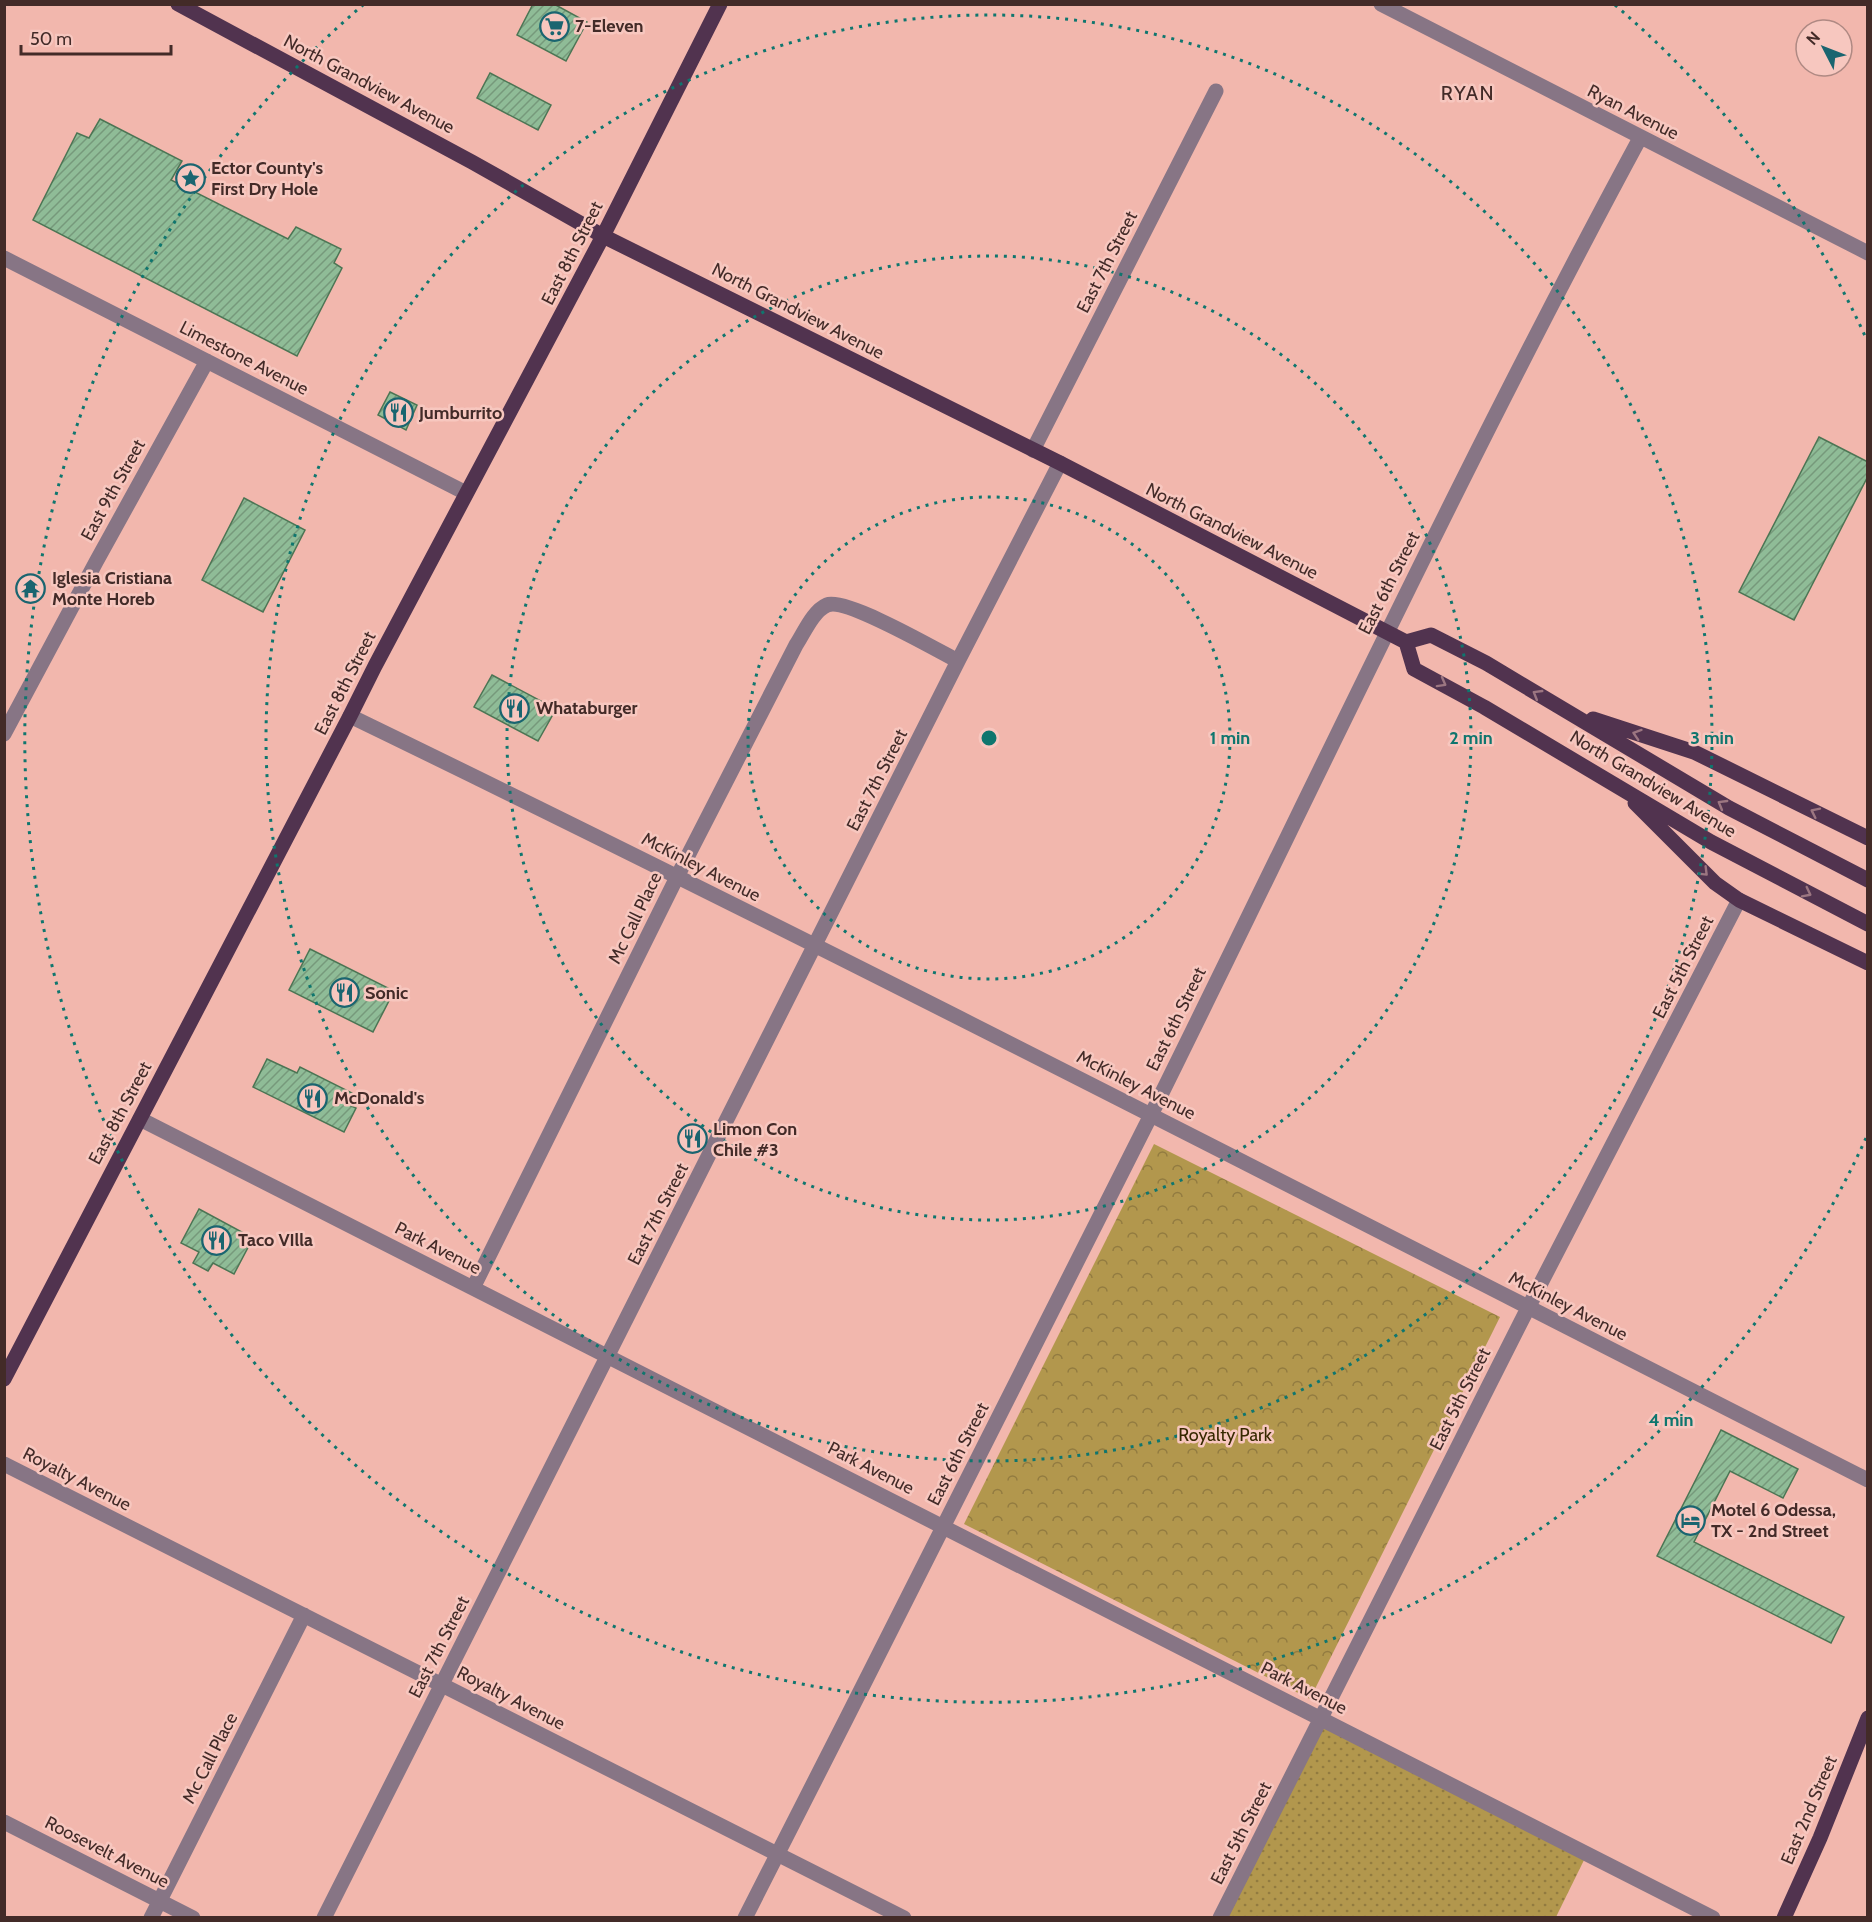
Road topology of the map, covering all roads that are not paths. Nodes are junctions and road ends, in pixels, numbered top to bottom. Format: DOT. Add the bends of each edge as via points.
graph roads {
  1 [pos="178,4"];
  2 [pos="720,4"];
  3 [pos="1381,4"];
  4 [pos="1216,91"];
  5 [pos="1640,138"];
  6 [pos="603,236"];
  7 [pos="1868,254"];
  8 [pos="4,258"];
  9 [pos="207,361"];
  10 [pos="1034,450"];
  11 [pos="1060,464"];
  12 [pos="466,493"];
  13 [pos="1386,632"];
  14 [pos="1406,642"];
  15 [pos="958,661"];
  16 [pos="1565,710"];
  17 [pos="350,716"];
  18 [pos="4,734"];
  19 [pos="1618,786"];
  20 [pos="1868,838"];
  21 [pos="677,877"];
  22 [pos="1868,880"];
  23 [pos="1739,900"];
  24 [pos="1868,924"];
  25 [pos="815,946"];
  26 [pos="1868,963"];
  27 [pos="1151,1114"];
  28 [pos="140,1119"];
  29 [pos="473,1288"];
  30 [pos="1528,1308"];
  31 [pos="608,1357"];
  32 [pos="4,1378"];
  33 [pos="4,1464"];
  34 [pos="1868,1480"];
  35 [pos="943,1527"];
  36 [pos="304,1616"];
  37 [pos="442,1685"];
  38 [pos="1868,1718"];
  39 [pos="1321,1719"];
  40 [pos="4,1822"];
  41 [pos="777,1854"];
  42 [pos="160,1900"];
  43 [pos="151,1917"];
  44 [pos="192,1917"];
  45 [pos="324,1917"];
  46 [pos="745,1917"];
  47 [pos="904,1917"];
  48 [pos="1220,1917"];
  49 [pos="1713,1917"];
  50 [pos="1784,1917"];
  1 -- 6 [label="main road, North Grandview Avenue"];
  2 -- 6 [label="main road, East 8th Street"];
  3 -- 5 [label="street, Ryan Avenue"];
  4 -- 10 [label="street, East 7th Street"];
  5 -- 7 [label="street, Ryan Avenue"];
  5 -- 13 [label="street, East 6th Street" via="1570,267"];
  6 -- 10 [label="main road, North Grandview Avenue"];
  6 -- 12 [label="main road, East 8th Street"];
  8 -- 9 [label="street, Limestone Avenue"];
  9 -- 12 [label="street, Limestone Avenue"];
  9 -- 18 [label="street, East 9th Street"];
  10 -- 11 [label="main road, North Grandview Avenue"];
  11 -- 13 [label="main road, North Grandview Avenue"];
  11 -- 15 [label="street, East 7th Street"];
  12 -- 17 [label="main road, East 8th Street"];
  13 -- 14 [label="main road, North Grandview Avenue"];
  13 -- 27 [label="street, East 6th Street"];
  16 -- 14 [label="main road, North Grandview Avenue, one-way" via="1431,635"];
  14 -- 19 [label="main road, North Grandview Avenue, one-way" via="1414,669"];
  15 -- 21 [label="street, Mc Call Place" via="845,606 824,606 796,645"];
  15 -- 25 [label="street, East 7th Street"];
  20 -- 16 [label="main road, one-way" via="1694,752"];
  22 -- 16 [label="main road, North Grandview Avenue, one-way" via="1773,833"];
  17 -- 21 [label="street, McKinley Avenue"];
  17 -- 28 [label="main road, East 8th Street"];
  19 -- 23 [label="main road, one-way" via="1715,883"];
  19 -- 24 [label="main road, North Grandview Avenue, one-way" via="1711,842"];
  21 -- 25 [label="street, McKinley Avenue"];
  21 -- 29 [label="street, Mc Call Place"];
  23 -- 26 [label="main road"];
  23 -- 30 [label="street, East 5th Street"];
  25 -- 27 [label="street, McKinley Avenue"];
  25 -- 31 [label="street, East 7th Street"];
  27 -- 30 [label="street, McKinley Avenue"];
  27 -- 35 [label="street, East 6th Street"];
  28 -- 29 [label="street, Park Avenue"];
  28 -- 32 [label="main road, East 8th Street"];
  29 -- 31 [label="street, Park Avenue"];
  30 -- 34 [label="street, McKinley Avenue"];
  30 -- 39 [label="street, East 5th Street"];
  31 -- 35 [label="street, Park Avenue"];
  31 -- 37 [label="street, East 7th Street"];
  33 -- 36 [label="street, Royalty Avenue"];
  35 -- 39 [label="street, Park Avenue"];
  35 -- 41 [label="street, East 6th Street"];
  36 -- 37 [label="street, Royalty Avenue"];
  36 -- 42 [label="street, Mc Call Place"];
  37 -- 41 [label="street, Royalty Avenue"];
  37 -- 45 [label="street, East 7th Street"];
  38 -- 50 [label="main road, East 2nd Street"];
  39 -- 48 [label="street, East 5th Street"];
  39 -- 49 [label="street, Park Avenue"];
  40 -- 42 [label="street, Roosevelt Avenue"];
  41 -- 46 [label="street, East 6th Street"];
  41 -- 47 [label="street, Royalty Avenue"];
  42 -- 43 [label="street, Mc Call Place"];
  42 -- 44 [label="street, Roosevelt Avenue"];
}
